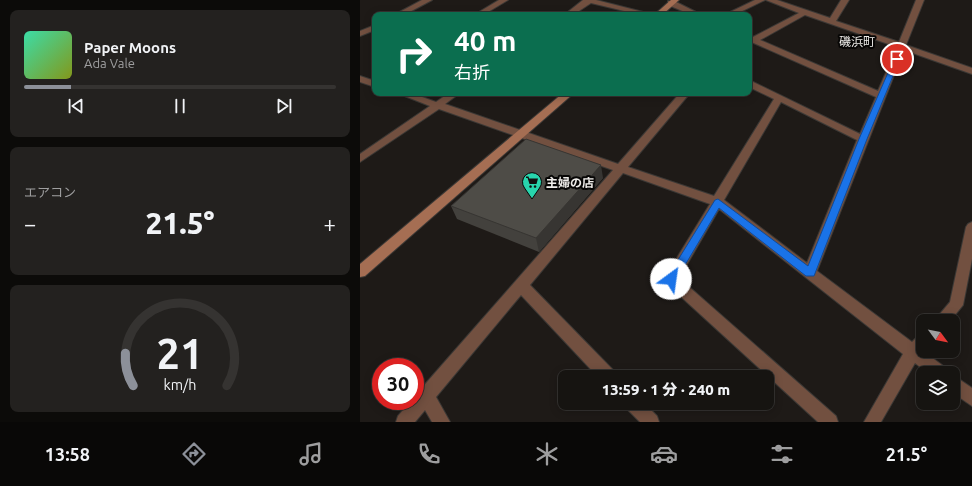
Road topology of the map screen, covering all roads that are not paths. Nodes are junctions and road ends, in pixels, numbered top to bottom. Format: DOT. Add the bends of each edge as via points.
graph roads {
  1 [pos="428,0"];
  2 [pos="504,0"];
  3 [pos="588,0"];
  4 [pos="761,0"];
  5 [pos="770,0"];
  6 [pos="845,0"];
  7 [pos="920,0"];
  8 [pos="673,2"];
  9 [pos="404,12"];
  10 [pos="483,12"];
  11 [pos="572,12"];
  12 [pos="638,12"];
  13 [pos="661,12"];
  14 [pos="692,12"];
  15 [pos="735,12"];
  16 [pos="805,12"];
  17 [pos="832,21"];
  18 [pos="372,28"];
  19 [pos="360,34"];
  20 [pos="752,38"];
  21 [pos="752,39"];
  22 [pos="902,47"];
  23 [pos="972,71"];
  24 [pos="752,84"];
  25 [pos="411,96"];
  26 [pos="451,96"];
  27 [pos="565,96"];
  28 [pos="682,96"];
  29 [pos="881,96"];
  30 [pos="779,98"];
  31 [pos="438,105"];
  32 [pos="523,133"];
  33 [pos="863,139"];
  34 [pos="362,155"];
  35 [pos="621,168"];
  36 [pos="718,202"];
  37 [pos="972,227"];
  38 [pos="360,272"];
  39 [pos="810,273"];
  40 [pos="521,285"];
  41 [pos="948,314"];
  42 [pos="916,345"];
  43 [pos="916,349"];
  44 [pos="928,358"];
  45 [pos="934,366"];
  46 [pos="602,370"];
  47 [pos="960,389"];
  48 [pos="426,396"];
  49 [pos="972,398"];
  50 [pos="640,410"];
  51 [pos="404,422"];
  52 [pos="442,422"];
  53 [pos="651,422"];
  54 [pos="830,422"];
  55 [pos="872,422"];
  1 -- 9 [label="street"];
  2 -- 10 [label="street"];
  3 -- 11 [label="street"];
  3 -- 12 [label="street"];
  4 -- 15 [label="street"];
  5 -- 16 [label="street"];
  6 -- 17 [label="street"];
  7 -- 22 [label="street"];
  8 -- 13 [label="street"];
  8 -- 14 [label="street"];
  16 -- 17 [label="street"];
  16 -- 20 [label="street"];
  17 -- 22 [label="street"];
  18 -- 19 [label="street"];
  21 -- 29 [label="street"];
  22 -- 23 [label="street"];
  22 -- 29 [label="street"];
  24 -- 30 [label="street"];
  25 -- 31 [label="street"];
  26 -- 31 [label="street"];
  27 -- 32 [label="street"];
  28 -- 35 [label="street"];
  29 -- 33 [label="street"];
  30 -- 33 [label="street"];
  30 -- 36 [label="street"];
  31 -- 32 [label="street"];
  31 -- 34 [label="street"];
  32 -- 35 [label="street"];
  32 -- 38 [label="street"];
  33 -- 39 [label="street"];
  35 -- 36 [label="street"];
  35 -- 40 [label="street"];
  36 -- 39 [label="street"];
  36 -- 54 [label="street" via="671,279"];
  37 -- 41 [label="street" via="956,305"];
  39 -- 42 [label="street"];
  40 -- 46 [label="street"];
  40 -- 48 [label="street"];
  43 -- 55 [label="street"];
  44 -- 45 [label="street"];
  47 -- 49 [label="street"];
  48 -- 51 [label="street"];
  48 -- 52 [label="street"];
  50 -- 53 [label="street"];
}
